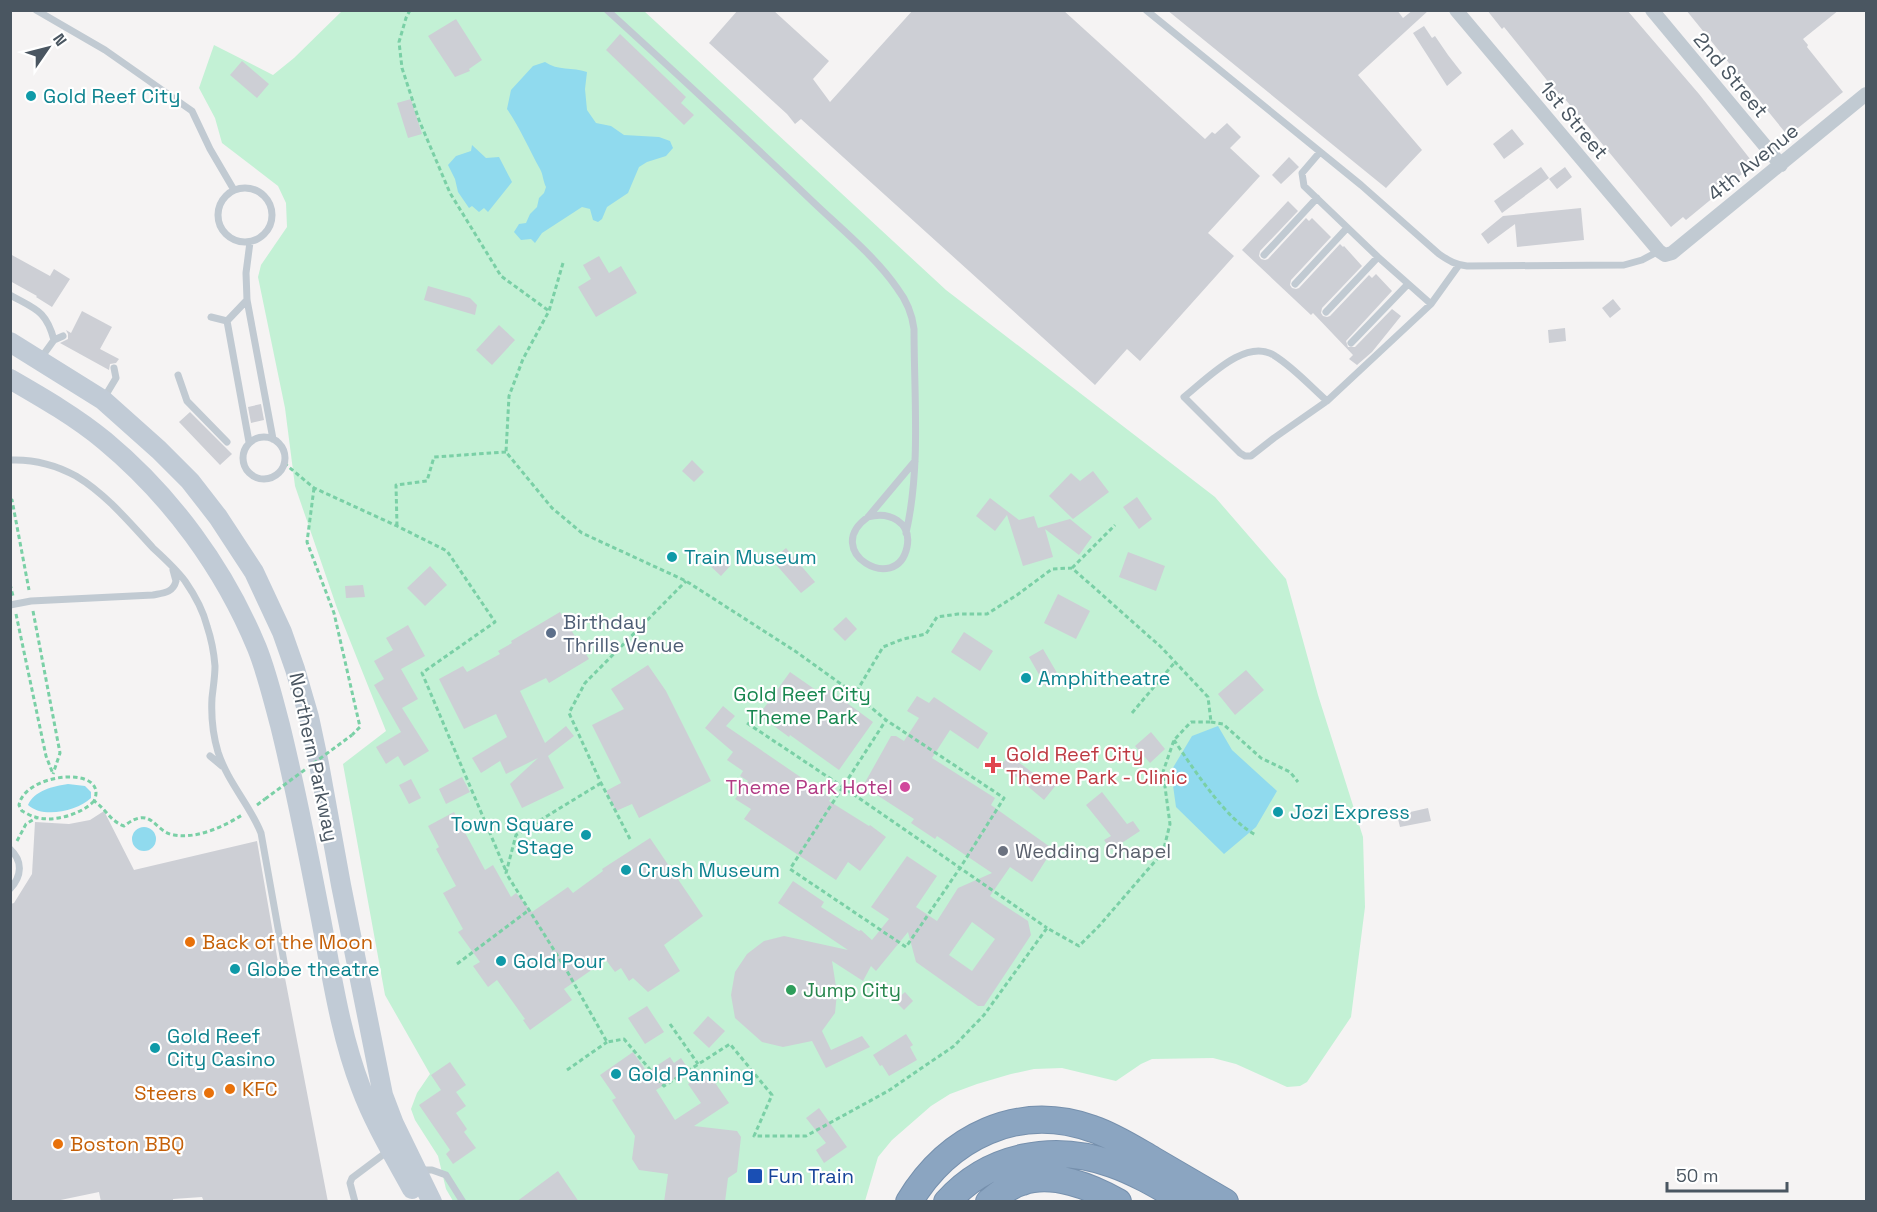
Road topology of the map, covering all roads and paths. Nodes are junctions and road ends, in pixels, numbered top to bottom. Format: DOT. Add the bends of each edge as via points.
graph roads {
  1 [pos="36,10"];
  2 [pos="410,10"];
  3 [pos="607,10"];
  4 [pos="1146,10"];
  5 [pos="1456,10"];
  6 [pos="1652,10"];
  7 [pos="1866,94"];
  8 [pos="1320,152"];
  9 [pos="1781,165"];
  10 [pos="234,190"];
  11 [pos="1317,198"];
  12 [pos="1347,228"];
  13 [pos="250,242"];
  14 [pos="1660,253"];
  15 [pos="1264,255"];
  16 [pos="1378,258"];
  17 [pos="563,263"];
  18 [pos="1459,266"];
  19 [pos="1295,284"];
  20 [pos="1408,284"];
  21 [pos="10,296"];
  22 [pos="247,300"];
  23 [pos="1431,304"];
  24 [pos="549,311"];
  25 [pos="1326,312"];
  26 [pos="211,317"];
  27 [pos="227,321"];
  28 [pos="63,336"];
  29 [pos="54,340"];
  30 [pos="10,342"];
  31 [pos="1351,343"];
  32 [pos="39,360"];
  33 [pos="114,368"];
  34 [pos="178,375"];
  35 [pos="10,379"];
  36 [pos="103,400"];
  37 [pos="1328,401"];
  38 [pos="273,439"];
  39 [pos="227,442"];
  40 [pos="249,442"];
  41 [pos="506,452"];
  42 [pos="10,460"];
  43 [pos="915,461"];
  44 [pos="284,463"];
  45 [pos="314,488"];
  46 [pos="10,501"];
  47 [pos="868,517"];
  48 [pos="1115,525"];
  49 [pos="397,526"];
  50 [pos="906,533"];
  51 [pos="171,565"];
  52 [pos="1072,568"];
  53 [pos="686,581"];
  54 [pos="10,584"];
  55 [pos="32,601"];
  56 [pos="13,605"];
  57 [pos="1175,662"];
  58 [pos="855,694"];
  59 [pos="1132,713"];
  60 [pos="886,720"];
  61 [pos="1211,722"];
  62 [pos="747,723"];
  63 [pos="1174,740"];
  64 [pos="210,756"];
  65 [pos="225,768"];
  66 [pos="53,774"];
  67 [pos="54,778"];
  68 [pos="1298,782"];
  69 [pos="601,783"];
  70 [pos="843,787"];
  71 [pos="94,801"];
  72 [pos="249,811"];
  73 [pos="36,818"];
  74 [pos="1256,835"];
  75 [pos="630,839"];
  76 [pos="12,850"];
  77 [pos="960,868"];
  78 [pos="506,873"];
  79 [pos="10,889"];
  80 [pos="529,910"];
  81 [pos="1047,928"];
  82 [pos="457,964"];
  83 [pos="286,973"];
  84 [pos="670,1024"];
  85 [pos="607,1042"];
  86 [pos="698,1064"];
  87 [pos="567,1070"];
  88 [pos="397,1146"];
  89 [pos="417,1170"];
  90 [pos="355,1202"];
  91 [pos="419,1202"];
  92 [pos="432,1202"];
  93 [pos="463,1202"];
  94 [pos="909,1202"];
  95 [pos="947,1202"];
  96 [pos="989,1202"];
  97 [pos="1118,1202"];
  98 [pos="1186,1202"];
  99 [pos="1225,1202"];
  1 -- 10 [label="lane" via="105,50 192,111"];
  2 -- 24 [label="path" via="399,42 402,68 450,193 501,276"];
  3 -- 43 [label="lane" via="749,140 896,286 908,304 914,329"];
  4 -- 8 [label="lane"];
  5 -- 14 [label="street, 1st Street"];
  6 -- 9 [label="street, 2nd Street"];
  7 -- 9 [label="street, 4th Avenue"];
  8 -- 11 [label="lane" via="1302,173 1304,186"];
  8 -- 18 [label="lane" via="1439,254"];
  9 -- 14 [label="street, 4th Avenue" via="1672,253"];
  10 -- 13 [label="lane" via="221,203 221,227 241,242"];
  10 -- 13 [label="lane" via="260,193 270,207 272,216 266,233"];
  11 -- 12 [label="lane"];
  11 -- 15 [label="lane"];
  12 -- 16 [label="lane"];
  12 -- 19 [label="lane"];
  13 -- 22 [label="lane"];
  14 -- 18 [label="lane" via="1624,265"];
  16 -- 20 [label="lane"];
  16 -- 25 [label="lane"];
  17 -- 24 [label="path"];
  18 -- 23 [label="lane"];
  20 -- 23 [label="lane"];
  20 -- 31 [label="lane"];
  21 -- 29 [label="lane" via="45,317"];
  22 -- 27 [label="lane"];
  22 -- 38 [label="lane"];
  23 -- 37 [label="lane"];
  24 -- 41 [label="path" via="523,359 509,396"];
  26 -- 27 [label="lane"];
  27 -- 40 [label="lane"];
  28 -- 29 [label="lane"];
  29 -- 32 [label="lane"];
  30 -- 32 [label="main road, Northern Parkway"];
  32 -- 36 [label="main road, Northern Parkway"];
  33 -- 36 [label="lane" via="116,378"];
  34 -- 39 [label="lane" via="187,402"];
  35 -- 88 [label="main road, Northern Parkway" via="104,440 136,469 202,546 234,599 269,685 291,770 345,1038 369,1109"];
  36 -- 88 [label="main road, Northern Parkway" via="190,481 218,517 254,572 282,632 296,669 319,764 383,1095"];
  37 -- 37 [label="lane" via="1273,354 1252,350 1234,358 1184,397 1245,456 1251,456"];
  38 -- 40 [label="lane" via="260,437"];
  38 -- 44 [label="lane" via="283,449"];
  40 -- 44 [label="lane" via="242,457 251,476 271,478"];
  41 -- 49 [label="path" via="434,457 427,481 396,485"];
  41 -- 53 [label="path" via="552,508 582,533"];
  42 -- 51 [label="lane" via="37,461 78,477"];
  43 -- 47 [label="lane"];
  43 -- 50 [label="lane"];
  44 -- 45 [label="path"];
  45 -- 49 [label="path"];
  45 -- 72 [label="path, bridge" via="307,542 337,625 360,727"];
  46 -- 55 [label="path"];
  47 -- 50 [label="lane" via="887,515 902,524"];
  47 -- 50 [label="lane" via="855,530 853,538 857,556 872,568 897,564 906,550"];
  48 -- 52 [label="path"];
  49 -- 78 [label="path" via="447,551 495,622 422,673"];
  51 -- 55 [label="lane" via="176,581 167,592"];
  51 -- 65 [label="lane" via="197,601 207,624 215,665 214,734"];
  52 -- 57 [label="path"];
  52 -- 58 [label="path" via="1052,569 987,614 937,617 926,633 883,647"];
  53 -- 58 [label="path"];
  53 -- 69 [label="path" via="585,683 569,713"];
  54 -- 56 [label="path"];
  55 -- 56 [label="lane"];
  55 -- 66 [label="path" via="60,753"];
  56 -- 66 [label="path"];
  57 -- 59 [label="path"];
  57 -- 61 [label="path" via="1208,697"];
  58 -- 60 [label="path"];
  60 -- 70 [label="path"];
  60 -- 77 [label="path" via="1004,798"];
  61 -- 63 [label="path" via="1191,722"];
  61 -- 68 [label="path" via="1223,724 1262,758 1290,772"];
  62 -- 70 [label="path"];
  63 -- 74 [label="path" via="1225,809"];
  63 -- 81 [label="path" via="1163,772 1170,824 1163,852 1079,946"];
  64 -- 65 [label="lane"];
  65 -- 72 [label="lane"];
  66 -- 67 [label="path"];
  67 -- 71 [label="path" via="85,779 96,790"];
  67 -- 73 [label="path" via="38,784 20,800 22,811"];
  69 -- 75 [label="path"];
  69 -- 78 [label="path" via="516,835"];
  70 -- 77 [label="path"];
  70 -- 77 [label="path" via="790,868 906,947"];
  71 -- 72 [label="path" via="117,824 124,826 133,819 146,819 158,824 166,834 182,836 211,831"];
  71 -- 73 [label="path" via="71,814"];
  72 -- 83 [label="lane" via="261,833"];
  73 -- 76 [label="path" via="26,824"];
  76 -- 79 [label="lane" via="18,857 20,874"];
  77 -- 81 [label="path"];
  78 -- 80 [label="path"];
  80 -- 82 [label="path"];
  80 -- 85 [label="path"];
  81 -- 86 [label="path" via="984,1015 954,1046 888,1091 806,1137 754,1136 772,1095 730,1044"];
  84 -- 86 [label="path"];
  85 -- 86 [label="path" via="624,1039 664,1086"];
  85 -- 87 [label="path"];
  88 -- 89 [label="main road, Northern Parkway"];
  88 -- 90 [label="lane" via="352,1178"];
  88 -- 91 [label="main road, Northern Parkway"];
  89 -- 92 [label="main road, Northern Parkway"];
  89 -- 93 [label="lane" via="446,1175"];
  94 -- 99 [label="highway" via="941,1160 957,1147 1009,1123 1040,1120 1091,1128 1117,1139"];
  95 -- 98 [label="highway" via="990,1168 1011,1159 1049,1153 1112,1164"];
  96 -- 97 [label="highway" via="1022,1181 1050,1178 1083,1185"];
}
